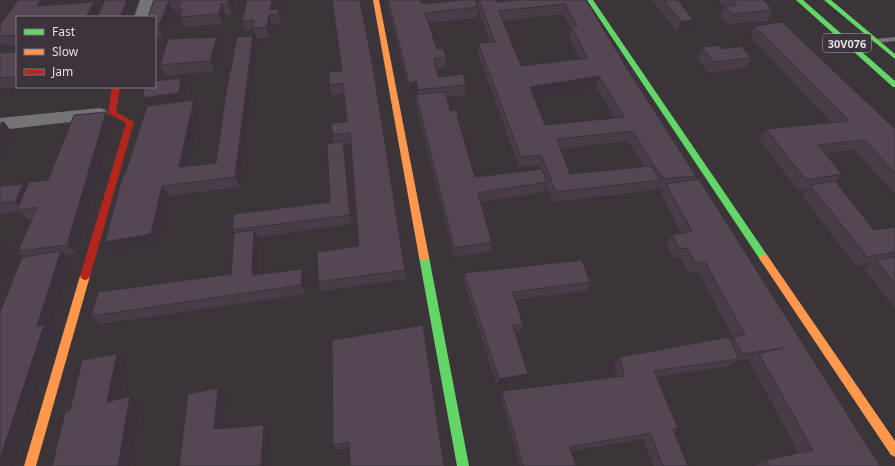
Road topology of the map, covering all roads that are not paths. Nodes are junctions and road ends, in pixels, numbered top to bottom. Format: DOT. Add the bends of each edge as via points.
graph roads {
  1 [pos="147,0"];
  2 [pos="376,0"];
  3 [pos="590,0"];
  4 [pos="798,0"];
  5 [pos="827,0"];
  6 [pos="141,16"];
  7 [pos="895,39"];
  8 [pos="876,41"];
  9 [pos="895,57"];
  10 [pos="895,86"];
  11 [pos="116,88"];
  12 [pos="112,113"];
  13 [pos="0,124"];
  14 [pos="895,451"];
  15 [pos="30,466"];
  16 [pos="463,466"];
  1 -- 6 [label="street"];
  2 -- 16 [label="street"];
  3 -- 14 [label="street"];
  4 -- 10 [label="street, 30V076"];
  5 -- 8 [label="street, 30V076"];
  7 -- 8 [label="lane"];
  8 -- 9 [label="street, 30V076"];
  11 -- 12 [label="street"];
  12 -- 13 [label="street"];
  12 -- 15 [label="street" via="130,122"];
}
